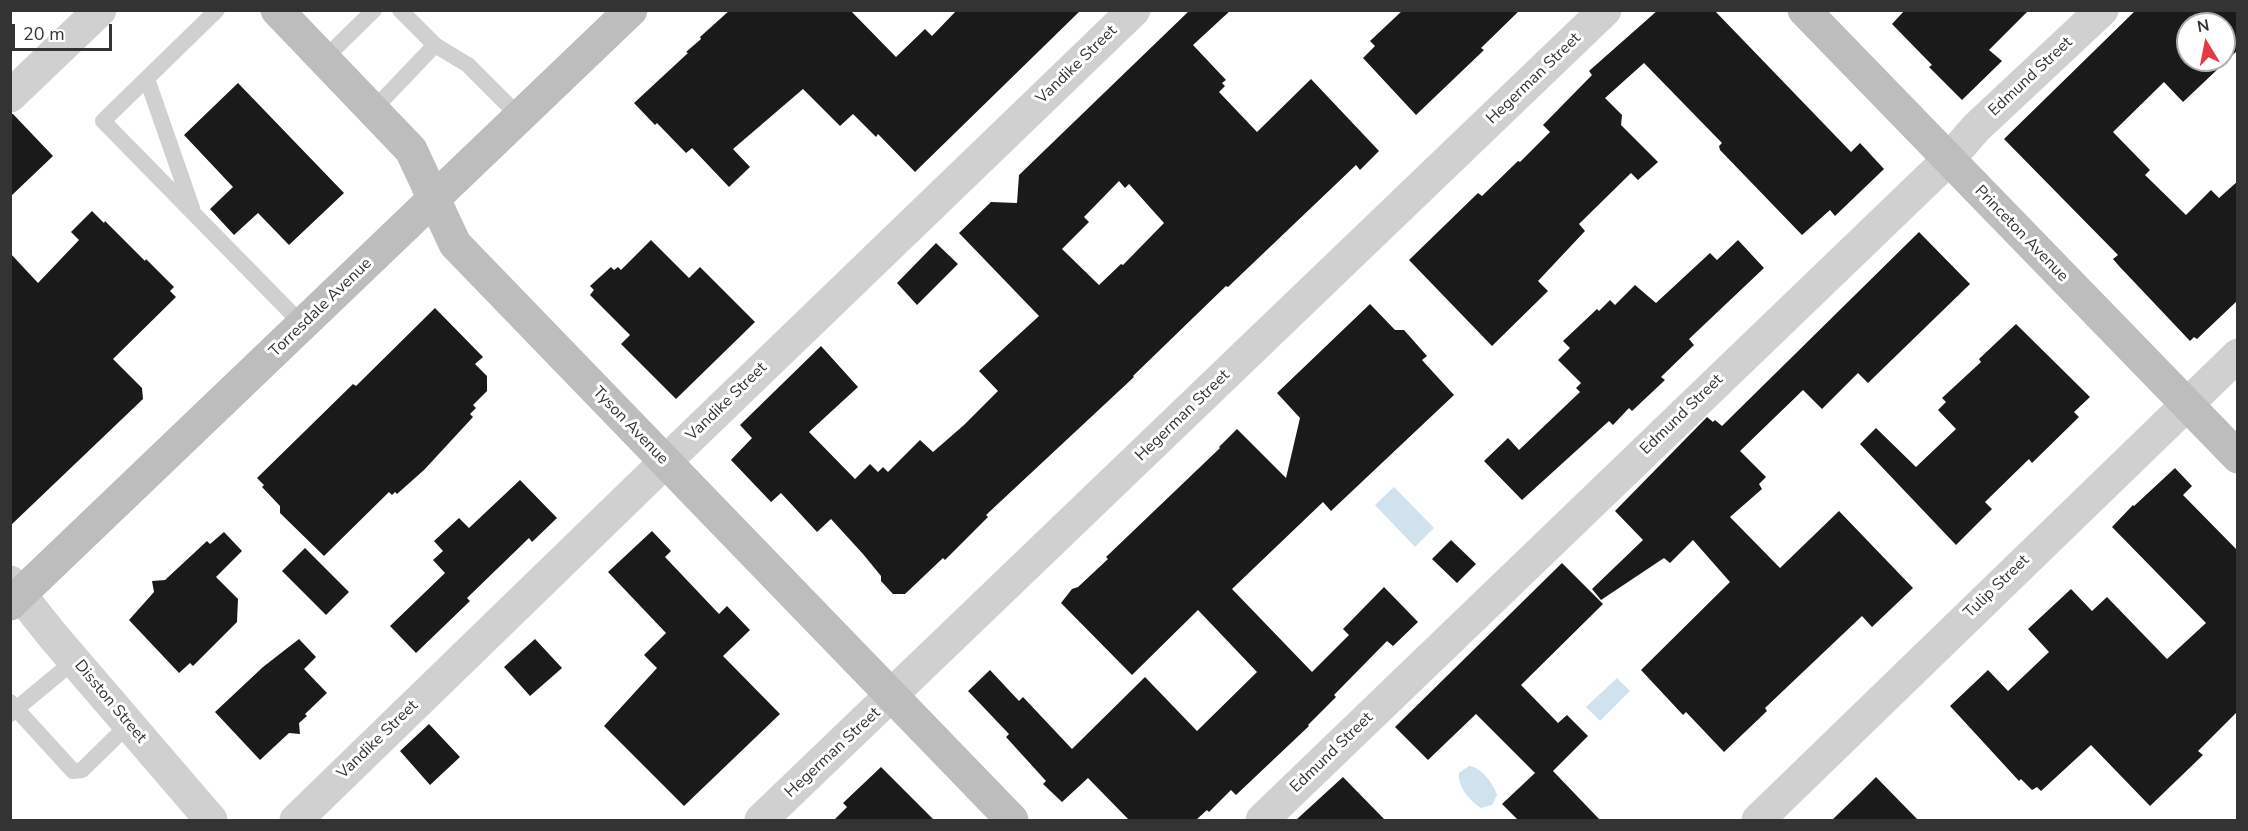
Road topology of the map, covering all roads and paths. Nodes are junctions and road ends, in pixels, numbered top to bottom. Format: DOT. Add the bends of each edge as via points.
graph roads {
  1 [pos="100,10"];
  2 [pos="217,10"];
  3 [pos="374,10"];
  4 [pos="400,10"];
  5 [pos="631,10"];
  6 [pos="1134,10"];
  7 [pos="1605,10"];
  8 [pos="1804,10"];
  9 [pos="2102,10"];
  10 [pos="283,12"];
  11 [pos="435,45"];
  12 [pos="324,60"];
  13 [pos="147,79"];
  14 [pos="10,96"];
  15 [pos="373,110"];
  16 [pos="520,117"];
  17 [pos="1948,159"];
  18 [pos="434,199"];
  19 [pos="195,214"];
  20 [pos="303,325"];
  21 [pos="2238,355"];
  22 [pos="2186,404"];
  23 [pos="2238,458"];
  24 [pos="664,462"];
  25 [pos="14,593"];
  26 [pos="75,661"];
  27 [pos="892,697"];
  28 [pos="13,708"];
  29 [pos="129,724"];
  30 [pos="211,820"];
  31 [pos="296,820"];
  32 [pos="761,820"];
  33 [pos="1012,820"];
  34 [pos="1262,820"];
  35 [pos="1758,820"];
  1 -- 14 [label="street"];
  2 -- 13 [label="lane"];
  3 -- 12 [label="lane"];
  4 -- 11 [label="lane"];
  5 -- 16 [label="street, Torresdale Avenue"];
  6 -- 24 [label="street, Vandike Street"];
  7 -- 27 [label="street, Hegerman Street"];
  8 -- 17 [label="street, Princeton Avenue"];
  9 -- 17 [label="street, Edmund Street"];
  10 -- 12 [label="street, Tyson Avenue"];
  11 -- 15 [label="lane"];
  11 -- 16 [label="lane" via="468,65"];
  12 -- 15 [label="street, Tyson Avenue"];
  13 -- 19 [label="lane"];
  13 -- 19 [label="lane" via="103,121"];
  15 -- 18 [label="street, Tyson Avenue" via="411,150"];
  16 -- 18 [label="street, Torresdale Avenue"];
  17 -- 22 [label="street, Princeton Avenue"];
  17 -- 34 [label="street, Edmund Street"];
  18 -- 20 [label="street, Torresdale Avenue"];
  18 -- 24 [label="street, Tyson Avenue" via="455,244"];
  19 -- 20 [label="lane"];
  20 -- 25 [label="street, Torresdale Avenue"];
  21 -- 22 [label="street, Tulip Street"];
  22 -- 23 [label="street, Princeton Avenue"];
  22 -- 35 [label="street, Tulip Street"];
  24 -- 27 [label="street, Tyson Avenue"];
  24 -- 31 [label="street, Vandike Street"];
  25 -- 26 [label="street, Disston Street"];
  26 -- 28 [label="lane"];
  26 -- 29 [label="street, Disston Street"];
  27 -- 32 [label="street, Hegerman Street"];
  27 -- 33 [label="street, Tyson Avenue"];
  28 -- 29 [label="lane" via="73,771 82,770"];
  29 -- 30 [label="street, Disston Street"];
}
